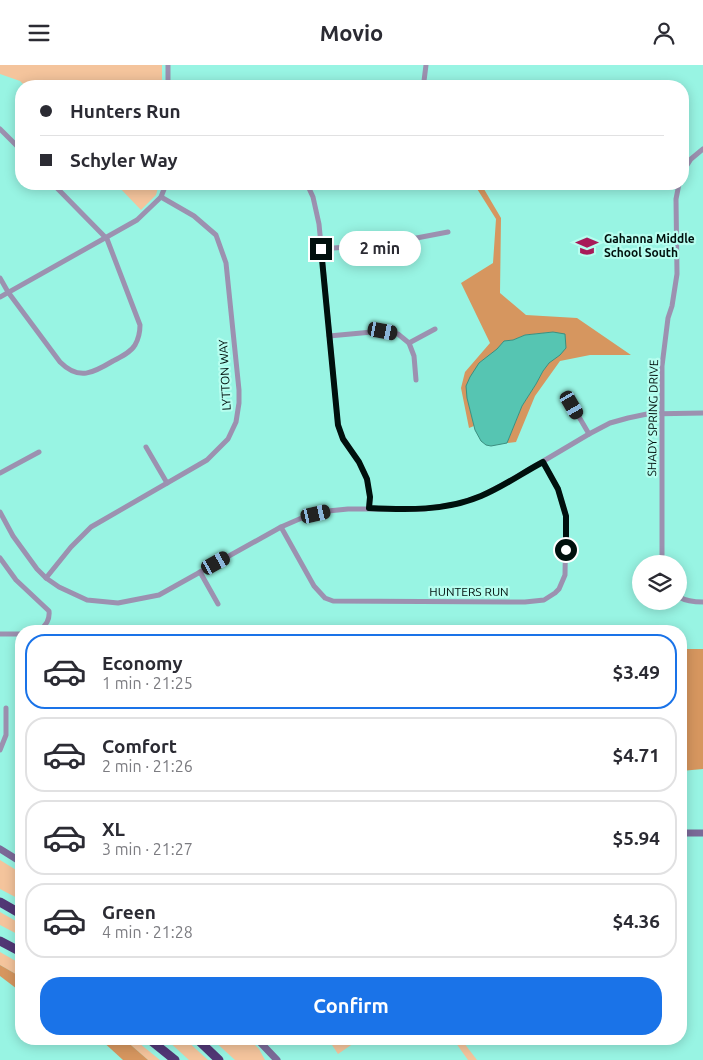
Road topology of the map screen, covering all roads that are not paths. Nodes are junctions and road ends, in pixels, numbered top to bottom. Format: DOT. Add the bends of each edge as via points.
graph roads {
  1 [pos="168,65"];
  2 [pos="426,65"];
  3 [pos="168,80"];
  4 [pos="424,80"];
  5 [pos="0,129"];
  6 [pos="15,145"];
  7 [pos="703,149"];
  8 [pos="689,162"];
  9 [pos="59,190"];
  10 [pos="164,190"];
  11 [pos="310,190"];
  12 [pos="678,190"];
  13 [pos="161,197"];
  14 [pos="448,232"];
  15 [pos="106,237"];
  16 [pos="321,249"];
  17 [pos="0,278"];
  18 [pos="8,292"];
  19 [pos="0,297"];
  20 [pos="435,329"];
  21 [pos="329,336"];
  22 [pos="409,343"];
  23 [pos="416,380"];
  24 [pos="572,405"];
  25 [pos="662,413"];
  26 [pos="703,413"];
  27 [pos="589,433"];
  28 [pos="146,447"];
  29 [pos="39,452"];
  30 [pos="543,462"];
  31 [pos="0,473"];
  32 [pos="167,483"];
  33 [pos="369,508"];
  34 [pos="0,512"];
  35 [pos="281,527"];
  36 [pos="662,555"];
  37 [pos="0,558"];
  38 [pos="200,572"];
  39 [pos="46,578"];
  40 [pos="687,600"];
  41 [pos="703,602"];
  42 [pos="218,604"];
  43 [pos="44,625"];
  44 [pos="0,634"];
  45 [pos="15,634"];
  46 [pos="6,708"];
  47 [pos="0,750"];
  48 [pos="687,833"];
  49 [pos="703,833"];
  50 [pos="0,849"];
  51 [pos="15,858"];
  52 [pos="0,902"];
  53 [pos="15,911"];
  54 [pos="0,941"];
  55 [pos="15,949"];
  56 [pos="157,1045"];
  57 [pos="203,1045"];
  58 [pos="263,1045"];
  59 [pos="174,1060"];
  60 [pos="219,1060"];
  61 [pos="277,1060"];
  1 -- 3 [label="street"];
  2 -- 4 [label="street"];
  5 -- 6 [label="street"];
  7 -- 8 [label="street"];
  9 -- 15 [label="street"];
  10 -- 13 [label="street"];
  11 -- 16 [label="street"];
  12 -- 25 [label="street, SHADY SPRING DRIVE" via="677,274 662,367"];
  13 -- 15 [label="street" via="137,220"];
  13 -- 32 [label="street, LYTTON WAY" via="194,216 216,235 226,263 239,403 236,422 228,439 207,460"];
  14 -- 16 [label="street" via="385,244"];
  15 -- 18 [label="street"];
  15 -- 18 [label="street" via="140,325 135,346 98,370 87,374 66,369"];
  16 -- 21 [label="street"];
  17 -- 18 [label="street"];
  18 -- 19 [label="street"];
  20 -- 22 [label="street"];
  21 -- 22 [label="street" via="383,331 398,334"];
  21 -- 33 [label="street" via="338,425 367,479"];
  22 -- 23 [label="street"];
  24 -- 27 [label="street"];
  25 -- 26 [label="street"];
  25 -- 27 [label="street" via="628,418"];
  25 -- 36 [label="street, SHADY SPRING DRIVE"];
  27 -- 30 [label="street"];
  28 -- 32 [label="street"];
  29 -- 31 [label="street"];
  30 -- 33 [label="street" via="481,496 457,504 424,509"];
  30 -- 35 [label="street, HUNTERS RUN" via="558,489 566,516 565,575 559,589 544,600 334,601 314,586"];
  32 -- 39 [label="street, LYTTON WAY" via="91,527"];
  33 -- 35 [label="street" via="328,511"];
  34 -- 39 [label="street" via="36,569"];
  35 -- 38 [label="street"];
  37 -- 43 [label="street" via="16,580 49,611 50,616"];
  38 -- 39 [label="street" via="159,595 118,603 88,599"];
  38 -- 42 [label="street"];
  40 -- 41 [label="street"];
  44 -- 45 [label="street"];
  46 -- 47 [label="street" via="6,735"];
  48 -- 49 [label="main road"];
  50 -- 51 [label="main road"];
  52 -- 53 [label="highway"];
  54 -- 55 [label="highway"];
  56 -- 59 [label="highway"];
  57 -- 60 [label="highway"];
  58 -- 61 [label="main road"];
}
